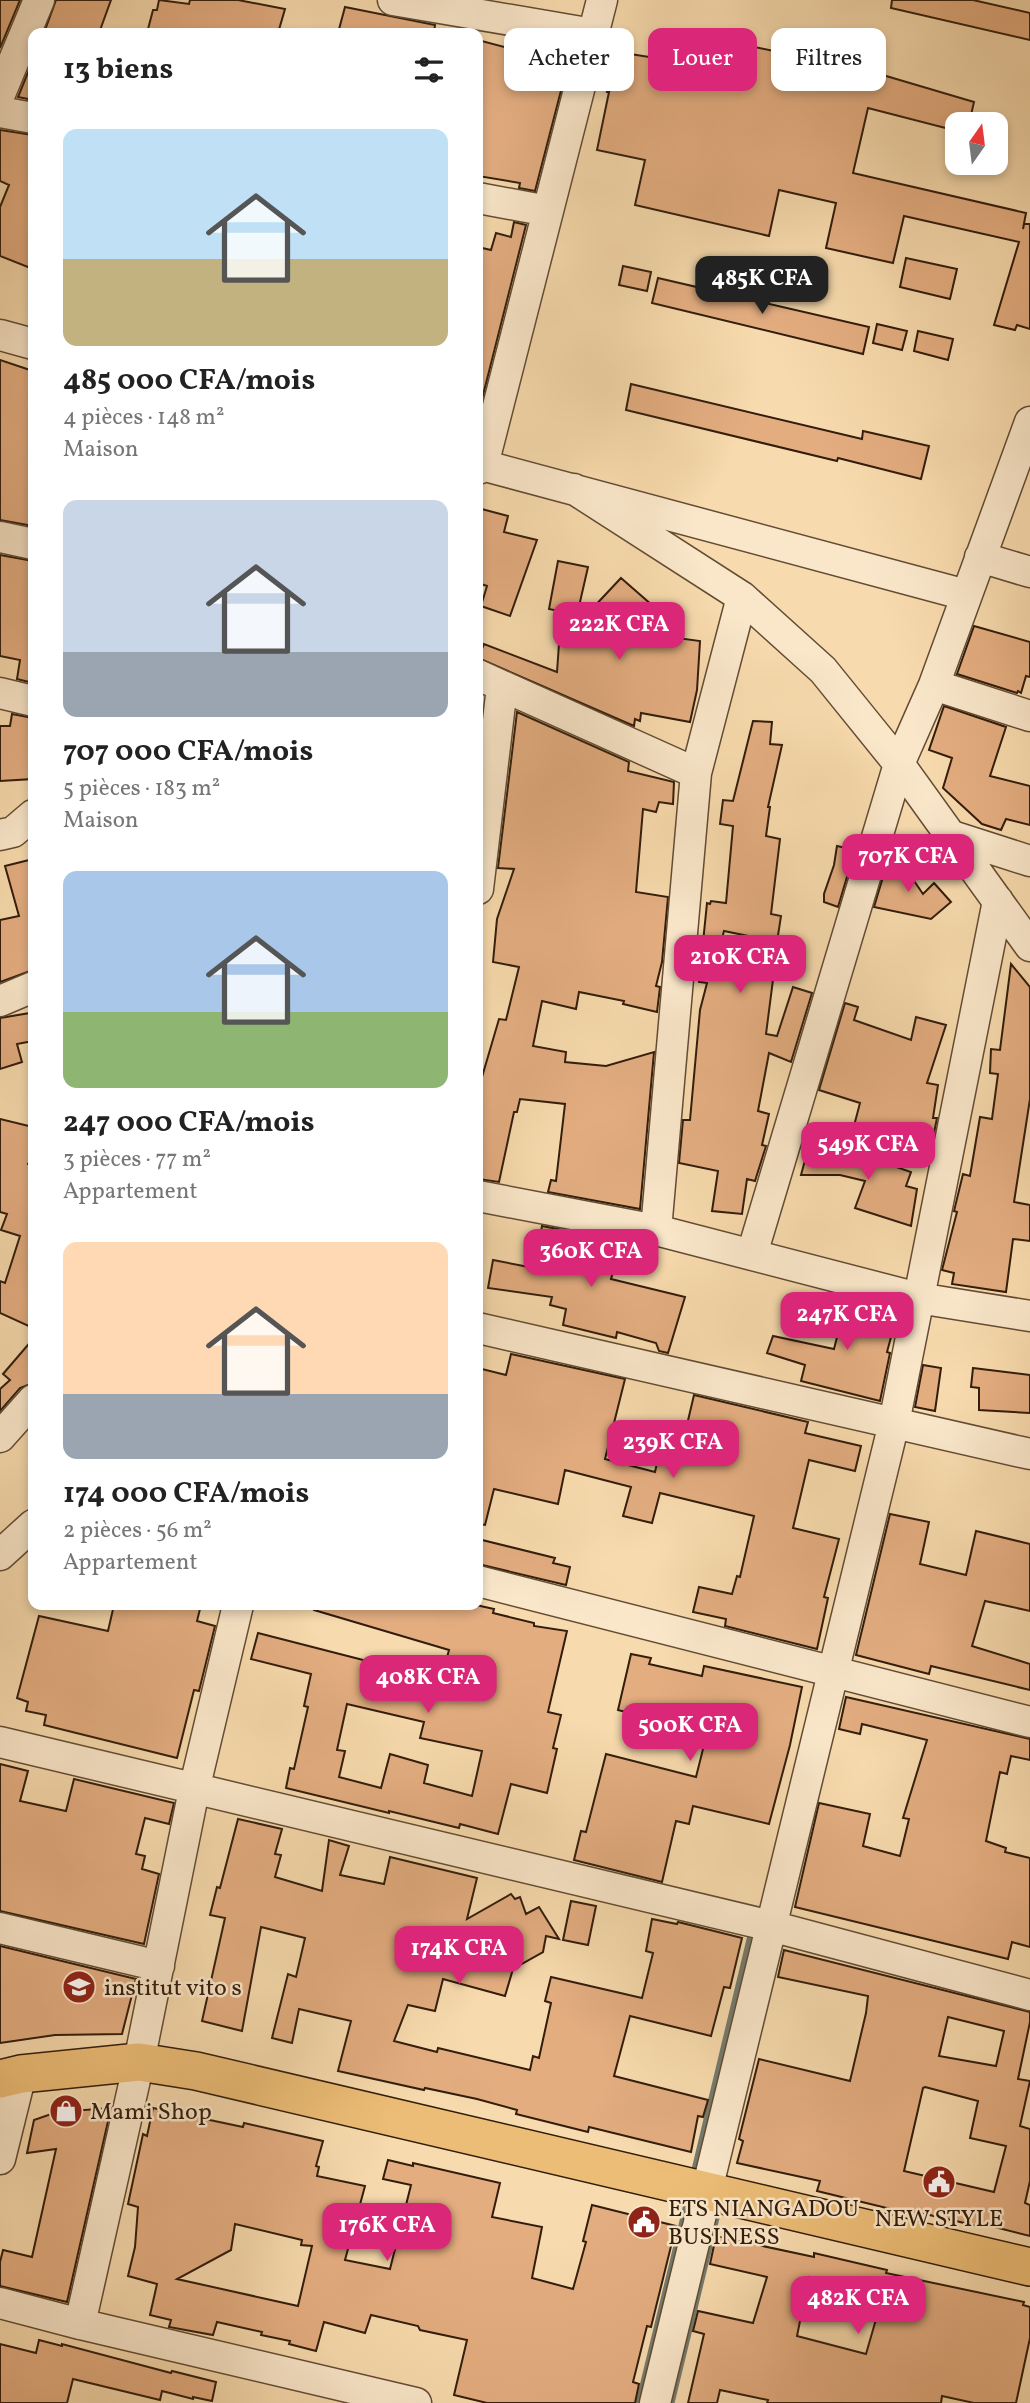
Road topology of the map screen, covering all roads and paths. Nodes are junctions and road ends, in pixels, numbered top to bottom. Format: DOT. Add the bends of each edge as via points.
graph roads {
  1 [pos="39,0"];
  2 [pos="393,0"];
  3 [pos="602,0"];
  4 [pos="462,6"];
  5 [pos="565,28"];
  6 [pos="595,28"];
  7 [pos="579,91"];
  8 [pos="0,94"];
  9 [pos="0,112"];
  10 [pos="28,117"];
  11 [pos="483,199"];
  12 [pos="548,211"];
  13 [pos="0,335"];
  14 [pos="28,343"];
  15 [pos="1030,422"];
  16 [pos="483,451"];
  17 [pos="483,467"];
  18 [pos="574,489"];
  19 [pos="0,537"];
  20 [pos="28,543"];
  21 [pos="980,557"];
  22 [pos="1030,572"];
  23 [pos="966,595"];
  24 [pos="742,597"];
  25 [pos="490,681"];
  26 [pos="934,685"];
  27 [pos="0,693"];
  28 [pos="28,700"];
  29 [pos="1030,716"];
  30 [pos="899,764"];
  31 [pos="696,773"];
  32 [pos="483,802"];
  33 [pos="952,836"];
  34 [pos="1030,861"];
  35 [pos="998,901"];
  36 [pos="1030,946"];
  37 [pos="28,989"];
  38 [pos="0,1001"];
  39 [pos="483,1197"];
  40 [pos="656,1230"];
  41 [pos="752,1254"];
  42 [pos="918,1298"];
  43 [pos="1030,1316"];
  44 [pos="483,1329"];
  45 [pos="28,1406"];
  46 [pos="894,1423"];
  47 [pos="0,1437"];
  48 [pos="1030,1454"];
  49 [pos="28,1530"];
  50 [pos="0,1555"];
  51 [pos="483,1582"];
  52 [pos="237,1610"];
  53 [pos="833,1672"];
  54 [pos="1030,1722"];
  55 [pos="0,1742"];
  56 [pos="194,1790"];
  57 [pos="771,1926"];
  58 [pos="0,1928"];
  59 [pos="159,1966"];
  60 [pos="1030,1995"];
  61 [pos="139,2062"];
  62 [pos="10,2077"];
  63 [pos="0,2159"];
  64 [pos="707,2192"];
  65 [pos="1030,2267"];
  66 [pos="0,2303"];
  67 [pos="80,2324"];
  68 [pos="397,2401"];
  69 [pos="656,2403"];
  1 -- 8 [label="street"];
  2 -- 4 [label="street"];
  3 -- 6 [label="street"];
  4 -- 5 [label="street"];
  7 -- 12 [label="street"];
  9 -- 10 [label="street"];
  11 -- 12 [label="street"];
  12 -- 16 [label="street"];
  13 -- 14 [label="street"];
  15 -- 21 [label="street"];
  17 -- 18 [label="street"];
  18 -- 23 [label="street"];
  18 -- 24 [label="street"];
  19 -- 20 [label="street"];
  21 -- 22 [label="street"];
  21 -- 23 [label="street"];
  23 -- 26 [label="street"];
  24 -- 30 [label="street" via="824,670"];
  24 -- 31 [label="street"];
  25 -- 31 [label="street"];
  25 -- 32 [label="street"];
  26 -- 29 [label="street"];
  26 -- 30 [label="street"];
  27 -- 28 [label="street"];
  30 -- 33 [label="street"];
  30 -- 41 [label="street"];
  31 -- 40 [label="street"];
  33 -- 34 [label="street"];
  33 -- 35 [label="street"];
  35 -- 36 [label="street"];
  35 -- 42 [label="street"];
  37 -- 38 [label="street"];
  39 -- 40 [label="street"];
  40 -- 41 [label="street"];
  41 -- 42 [label="street"];
  42 -- 43 [label="street"];
  42 -- 46 [label="street"];
  44 -- 46 [label="street"];
  45 -- 47 [label="street"];
  46 -- 48 [label="street"];
  46 -- 53 [label="street"];
  49 -- 50 [label="street"];
  51 -- 53 [label="street"];
  52 -- 56 [label="street"];
  53 -- 54 [label="street"];
  53 -- 57 [label="street"];
  55 -- 56 [label="street"];
  56 -- 57 [label="street"];
  56 -- 59 [label="street"];
  57 -- 60 [label="street"];
  57 -- 64 [label="street"];
  58 -- 59 [label="street"];
  59 -- 61 [label="street"];
  61 -- 62 [label="main road"];
  61 -- 64 [label="main road" via="196,2071"];
  61 -- 67 [label="street"];
  62 -- 63 [label="street"];
  64 -- 65 [label="main road"];
  64 -- 69 [label="street"];
  66 -- 67 [label="street"];
  67 -- 68 [label="street"];
}
